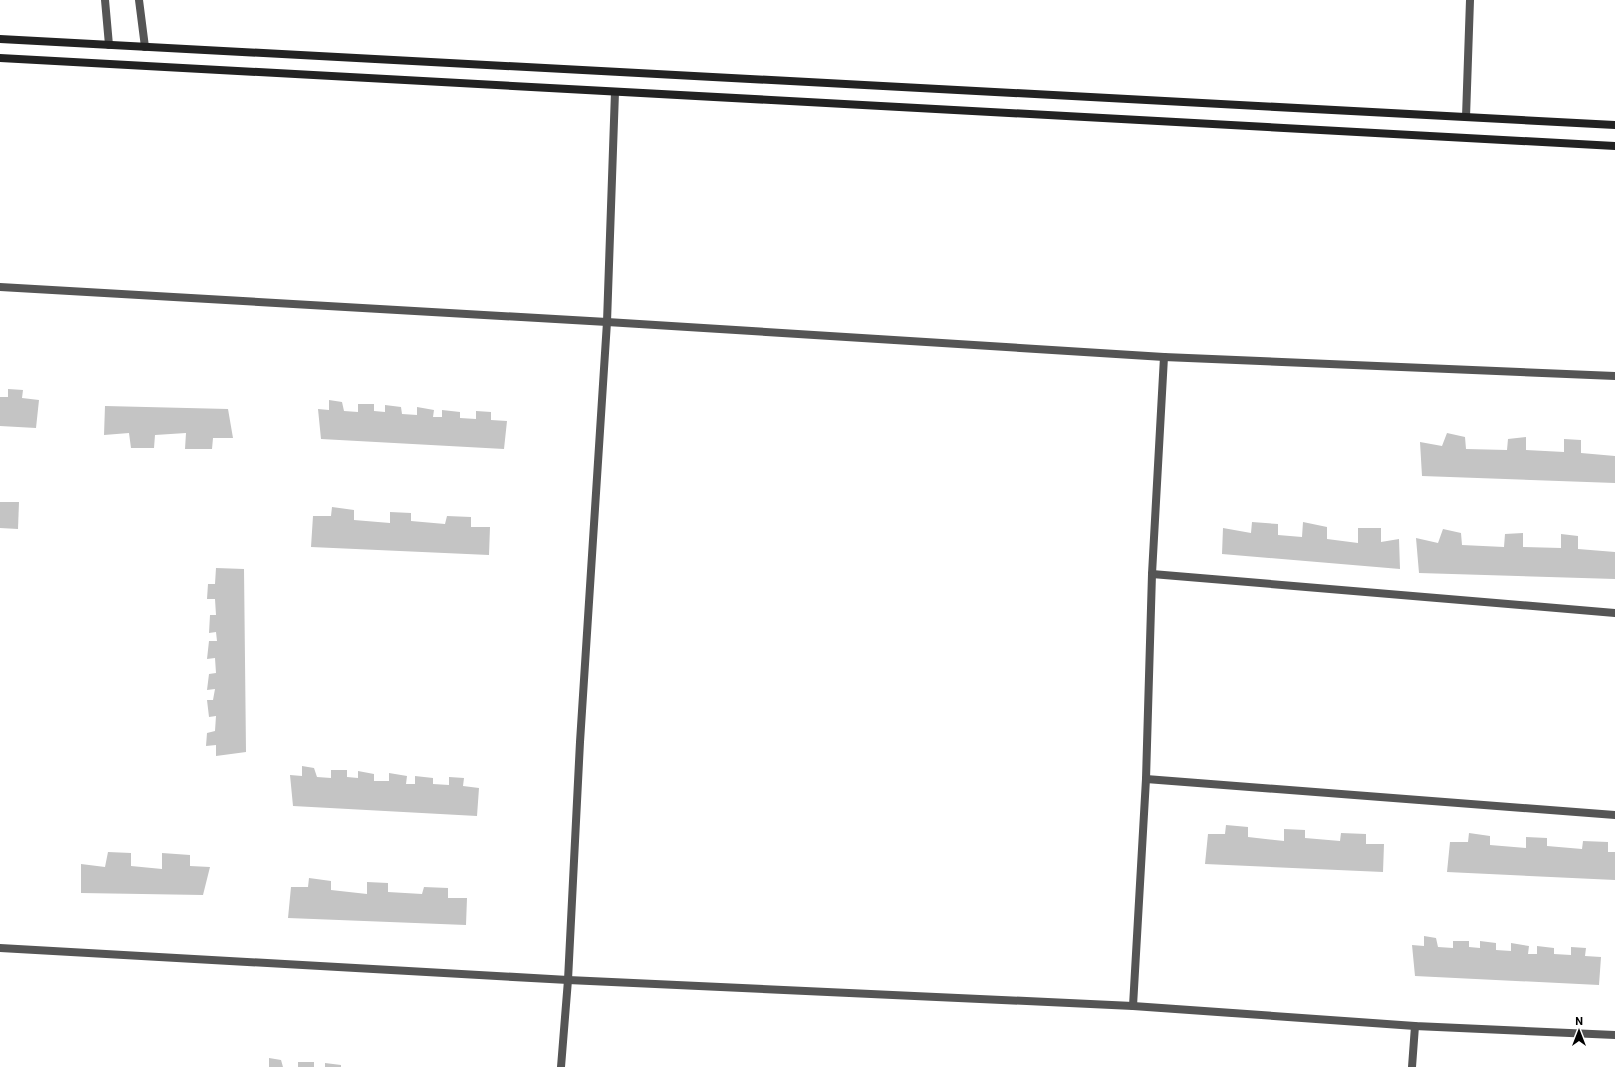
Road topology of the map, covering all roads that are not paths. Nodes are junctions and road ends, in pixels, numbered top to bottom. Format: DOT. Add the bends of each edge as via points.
graph roads {
  1 [pos="105,0"];
  2 [pos="140,0"];
  3 [pos="1470,0"];
  4 [pos="0,39"];
  5 [pos="109,45"];
  6 [pos="145,47"];
  7 [pos="0,58"];
  8 [pos="615,92"];
  9 [pos="1466,117"];
  10 [pos="1615,125"];
  11 [pos="1615,146"];
  12 [pos="0,288"];
  13 [pos="607,322"];
  14 [pos="1164,357"];
  15 [pos="1615,376"];
  16 [pos="1152,574"];
  17 [pos="1615,613"];
  18 [pos="1146,779"];
  19 [pos="1615,815"];
  20 [pos="0,948"];
  21 [pos="568,980"];
  22 [pos="1134,1006"];
  23 [pos="1415,1026"];
  24 [pos="1615,1035"];
  25 [pos="561,1067"];
  26 [pos="1412,1067"];
  1 -- 5 [label="street"];
  2 -- 6 [label="street"];
  3 -- 9 [label="street"];
  4 -- 5 [label="street"];
  5 -- 6 [label="street"];
  6 -- 9 [label="street"];
  7 -- 8 [label="street"];
  8 -- 11 [label="street"];
  8 -- 13 [label="street"];
  9 -- 10 [label="street"];
  12 -- 13 [label="street"];
  13 -- 14 [label="street"];
  13 -- 21 [label="street" via="580,742"];
  14 -- 15 [label="street"];
  14 -- 16 [label="street"];
  16 -- 17 [label="street"];
  16 -- 18 [label="street"];
  18 -- 19 [label="street"];
  18 -- 22 [label="street"];
  20 -- 21 [label="street"];
  21 -- 22 [label="street"];
  21 -- 25 [label="street"];
  22 -- 23 [label="street"];
  23 -- 24 [label="street"];
  23 -- 26 [label="street"];
}
